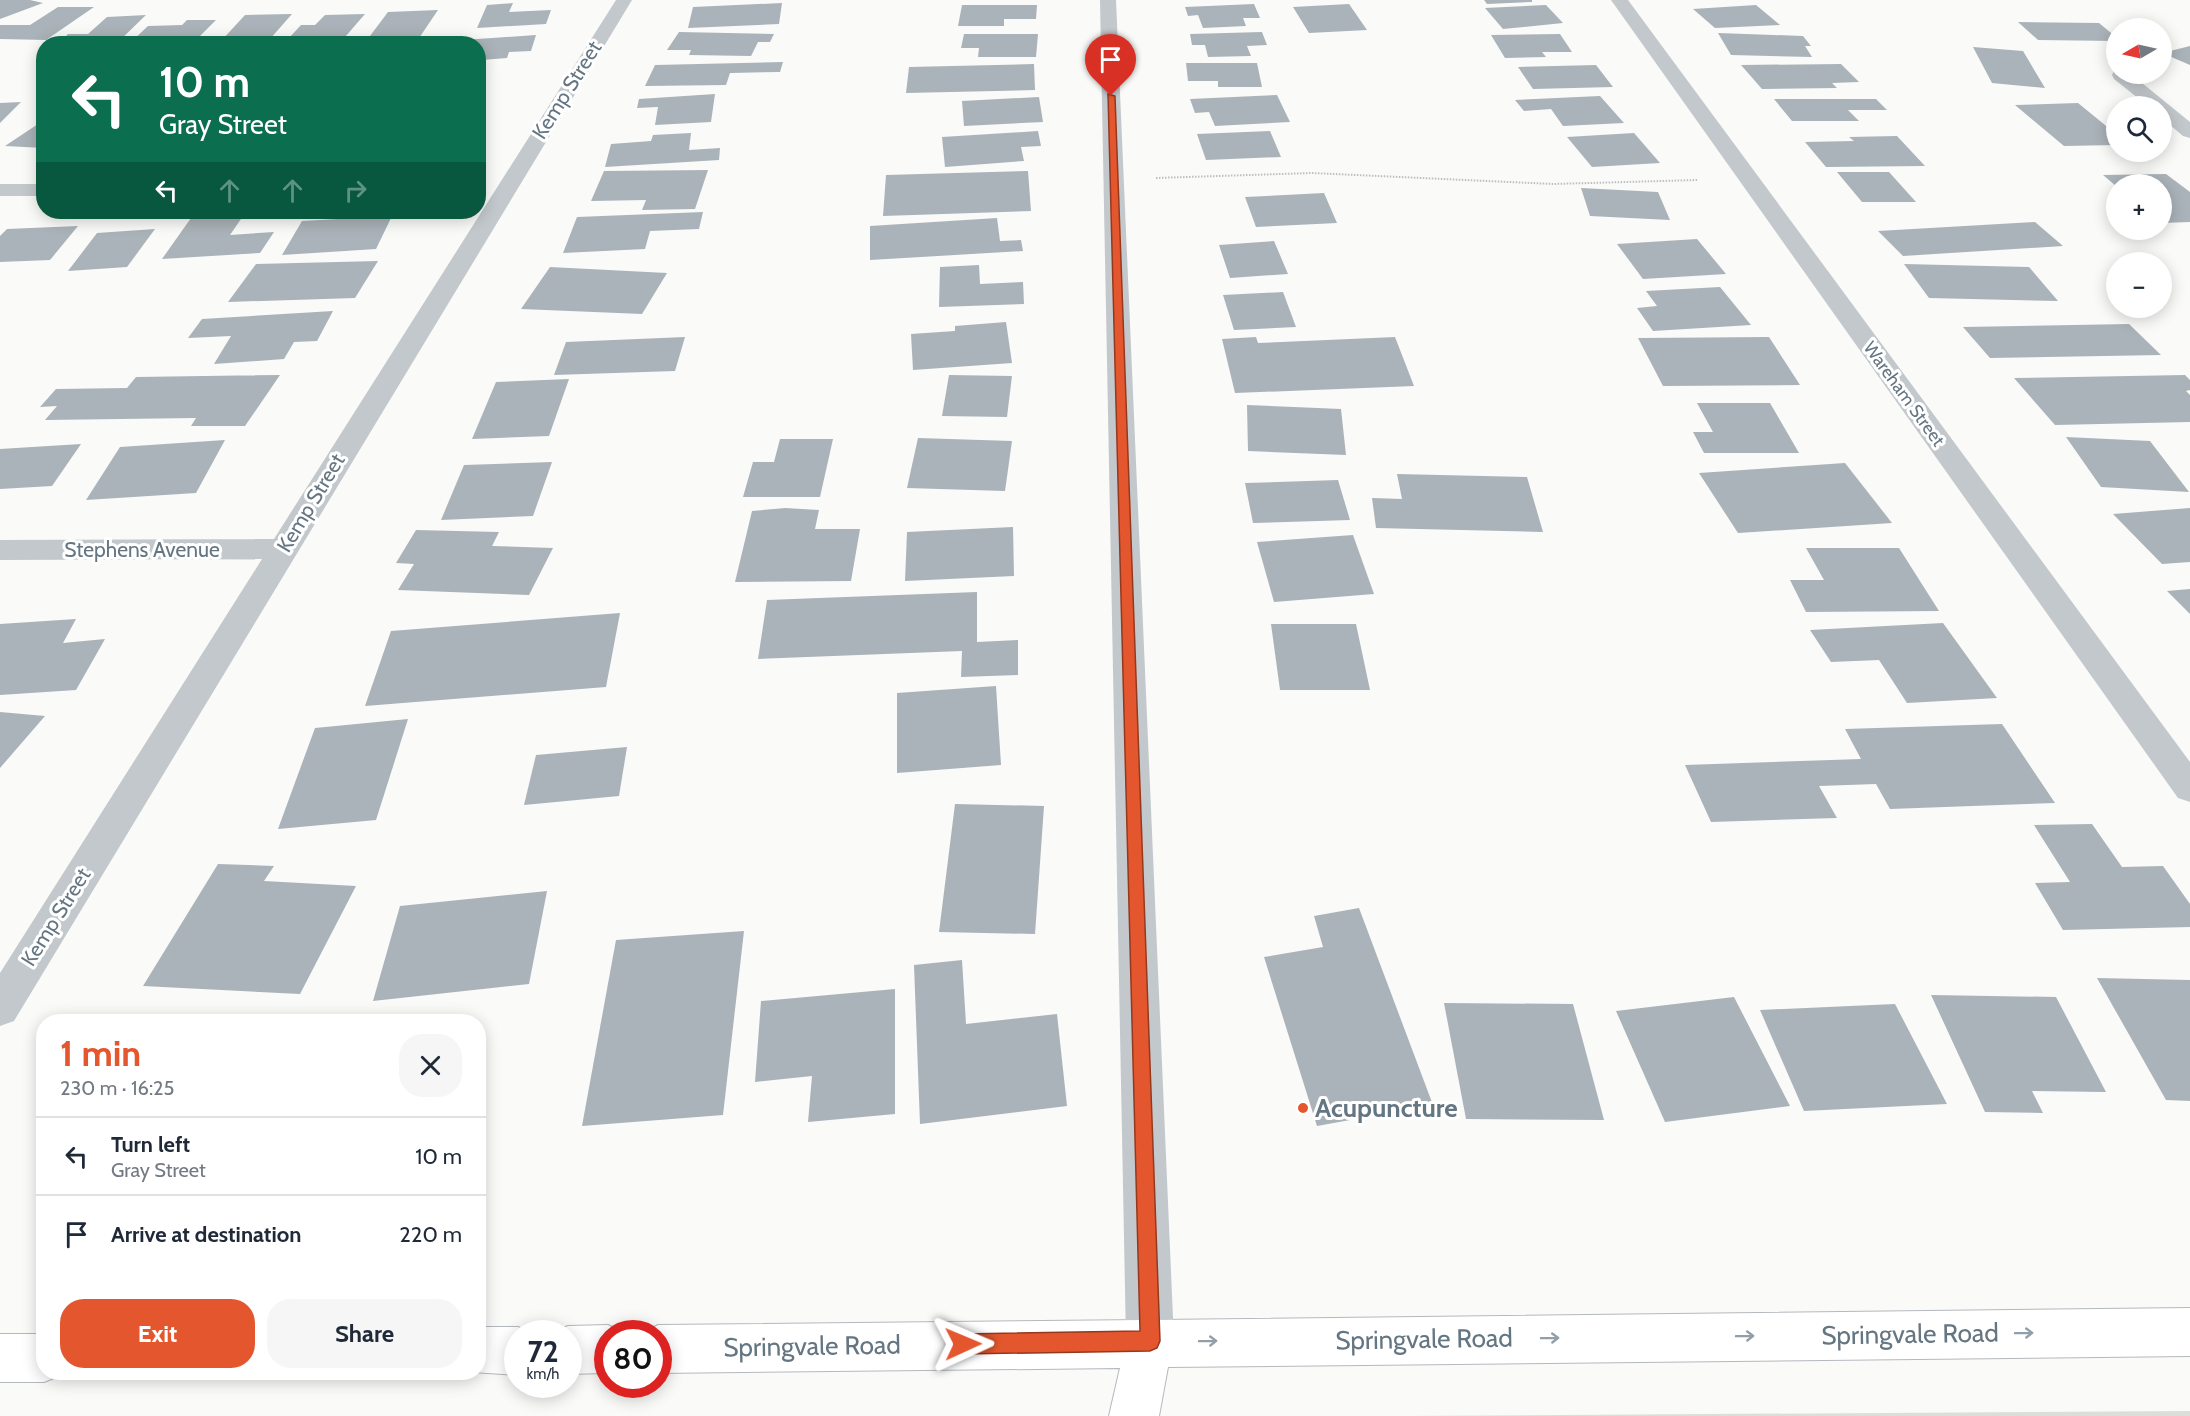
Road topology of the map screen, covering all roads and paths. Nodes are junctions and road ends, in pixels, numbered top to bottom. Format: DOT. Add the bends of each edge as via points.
graph roads {
  1 [pos="624,0"];
  2 [pos="1108,0"];
  3 [pos="1619,0"];
  4 [pos="2132,84"];
  5 [pos="2147,96"];
  6 [pos="2172,117"];
  7 [pos="2190,132"];
  8 [pos="1149,178"];
  9 [pos="1707,180"];
  10 [pos="0,190"];
  11 [pos="36,190"];
  12 [pos="486,206"];
  13 [pos="478,219"];
  14 [pos="283,549"];
  15 [pos="0,550"];
  16 [pos="2190,788"];
  17 [pos="0,1008"];
  18 [pos="2190,1332"];
  19 [pos="1150,1341"];
  20 [pos="672,1348"];
  21 [pos="486,1351"];
  22 [pos="504,1351"];
  23 [pos="36,1358"];
  24 [pos="0,1359"];
  25 [pos="1134,1416"];
  1 -- 12 [label="street, Kemp Street"];
  2 -- 19 [label="street"];
  3 -- 16 [label="street, Wareham Street"];
  4 -- 5 [label="street"];
  6 -- 7 [label="street"];
  8 -- 9 [label="path" via="1312,173 1553,184"];
  10 -- 11 [label="street"];
  13 -- 14 [label="street, Kemp Street"];
  14 -- 15 [label="street, Stephens Avenue"];
  14 -- 17 [label="street, Kemp Street"];
  19 -- 18 [label="highway, Springvale Road, one-way"];
  19 -- 20 [label="highway, Springvale Road"];
  19 -- 25 [label="highway"];
  21 -- 22 [label="highway"];
  23 -- 24 [label="highway"];
}
